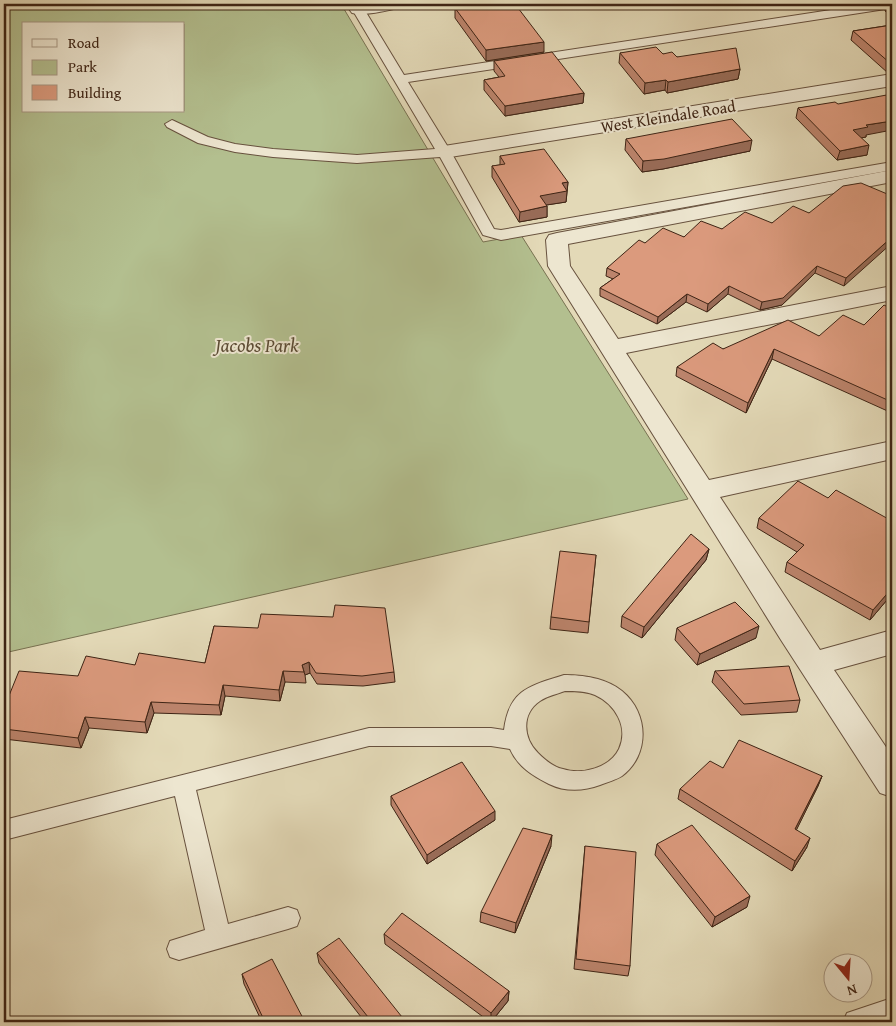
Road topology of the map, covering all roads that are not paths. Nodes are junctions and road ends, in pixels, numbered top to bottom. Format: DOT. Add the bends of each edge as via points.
graph roads {
  1 [pos="392,4"];
  2 [pos="892,4"];
  3 [pos="356,6"];
  4 [pos="401,79"];
  5 [pos="892,80"];
  6 [pos="172,124"];
  7 [pos="444,152"];
  8 [pos="892,166"];
  9 [pos="892,176"];
  10 [pos="892,293"];
  11 [pos="611,348"];
  12 [pos="892,450"];
  13 [pos="702,491"];
  14 [pos="892,642"];
  15 [pos="813,664"];
  16 [pos="516,741"];
  17 [pos="892,783"];
  18 [pos="184,785"];
  19 [pos="4,830"];
  20 [pos="288,918"];
  21 [pos="219,938"];
  22 [pos="179,949"];
  23 [pos="892,1010"];
  24 [pos="856,1022"];
  1 -- 3 [label="street"];
  2 -- 4 [label="lane"];
  3 -- 4 [label="lane"];
  4 -- 7 [label="lane"];
  5 -- 7 [label="street, West Kleindale Road"];
  6 -- 7 [label="lane" via="203,140 273,153 357,159"];
  7 -- 8 [label="lane" via="488,232 501,235"];
  9 -- 11 [label="street" via="557,240 559,266"];
  10 -- 11 [label="street"];
  11 -- 13 [label="street"];
  12 -- 13 [label="street"];
  13 -- 15 [label="street"];
  14 -- 15 [label="street"];
  15 -- 17 [label="street"];
  16 -- 16 [label="lane" via="523,756 537,768 555,777 581,780 612,771 625,760 633,745 634,729 629,714 618,700 603,690 584,684 564,683 545,687 530,696 519,709 514,724"];
  16 -- 18 [label="lane" via="369,737"];
  18 -- 19 [label="lane"];
  18 -- 21 [label="lane"];
  20 -- 21 [label="lane"];
  21 -- 22 [label="lane"];
  23 -- 24 [label="lane"];
}
